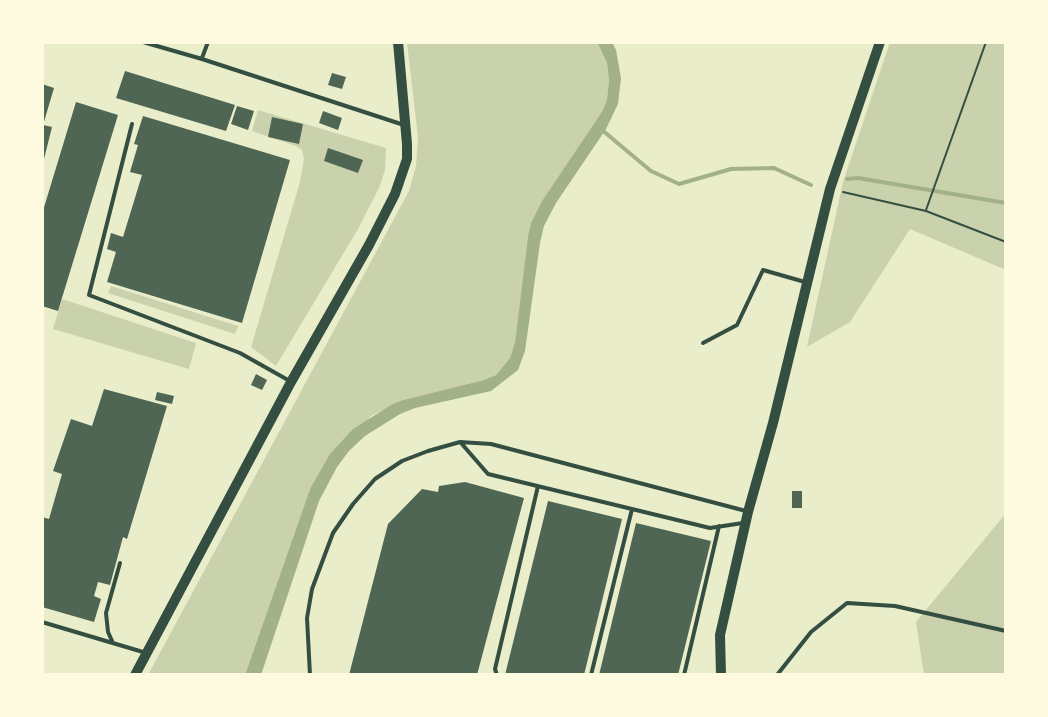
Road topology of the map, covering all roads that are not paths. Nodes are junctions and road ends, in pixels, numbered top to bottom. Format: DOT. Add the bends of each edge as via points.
graph roads {
  1 [pos="143,42"];
  2 [pos="208,42"];
  3 [pos="398,42"];
  4 [pos="880,42"];
  5 [pos="202,59"];
  6 [pos="132,124"];
  7 [pos="407,126"];
  8 [pos="807,282"];
  9 [pos="703,343"];
  10 [pos="291,382"];
  11 [pos="460,442"];
  12 [pos="538,486"];
  13 [pos="632,509"];
  14 [pos="747,517"];
  15 [pos="719,526"];
  16 [pos="120,563"];
  17 [pos="42,622"];
  18 [pos="1006,631"];
  19 [pos="113,643"];
  20 [pos="147,653"];
  21 [pos="135,675"];
  22 [pos="310,675"];
  23 [pos="497,675"];
  24 [pos="591,675"];
  25 [pos="684,675"];
  26 [pos="721,675"];
  27 [pos="777,675"];
  1 -- 5 [label="lane"];
  2 -- 5 [label="lane"];
  3 -- 7 [label="street"];
  4 -- 8 [label="street" via="830,189"];
  5 -- 7 [label="lane"];
  6 -- 10 [label="lane" via="89,295 240,353"];
  7 -- 10 [label="street" via="407,159 395,194"];
  8 -- 9 [label="lane" via="763,270 737,325"];
  8 -- 14 [label="street"];
  10 -- 20 [label="street"];
  11 -- 12 [label="lane" via="488,474"];
  11 -- 14 [label="lane" via="491,444"];
  11 -- 22 [label="lane" via="402,461 375,479 333,533 307,618"];
  12 -- 13 [label="lane"];
  12 -- 23 [label="lane"];
  13 -- 15 [label="lane"];
  13 -- 24 [label="lane"];
  14 -- 15 [label="lane"];
  14 -- 26 [label="street" via="720,635"];
  15 -- 25 [label="lane"];
  16 -- 19 [label="lane" via="106,613"];
  17 -- 19 [label="lane"];
  18 -- 27 [label="lane" via="895,606 847,603 811,632"];
  19 -- 20 [label="lane"];
  20 -- 21 [label="street"];
}
